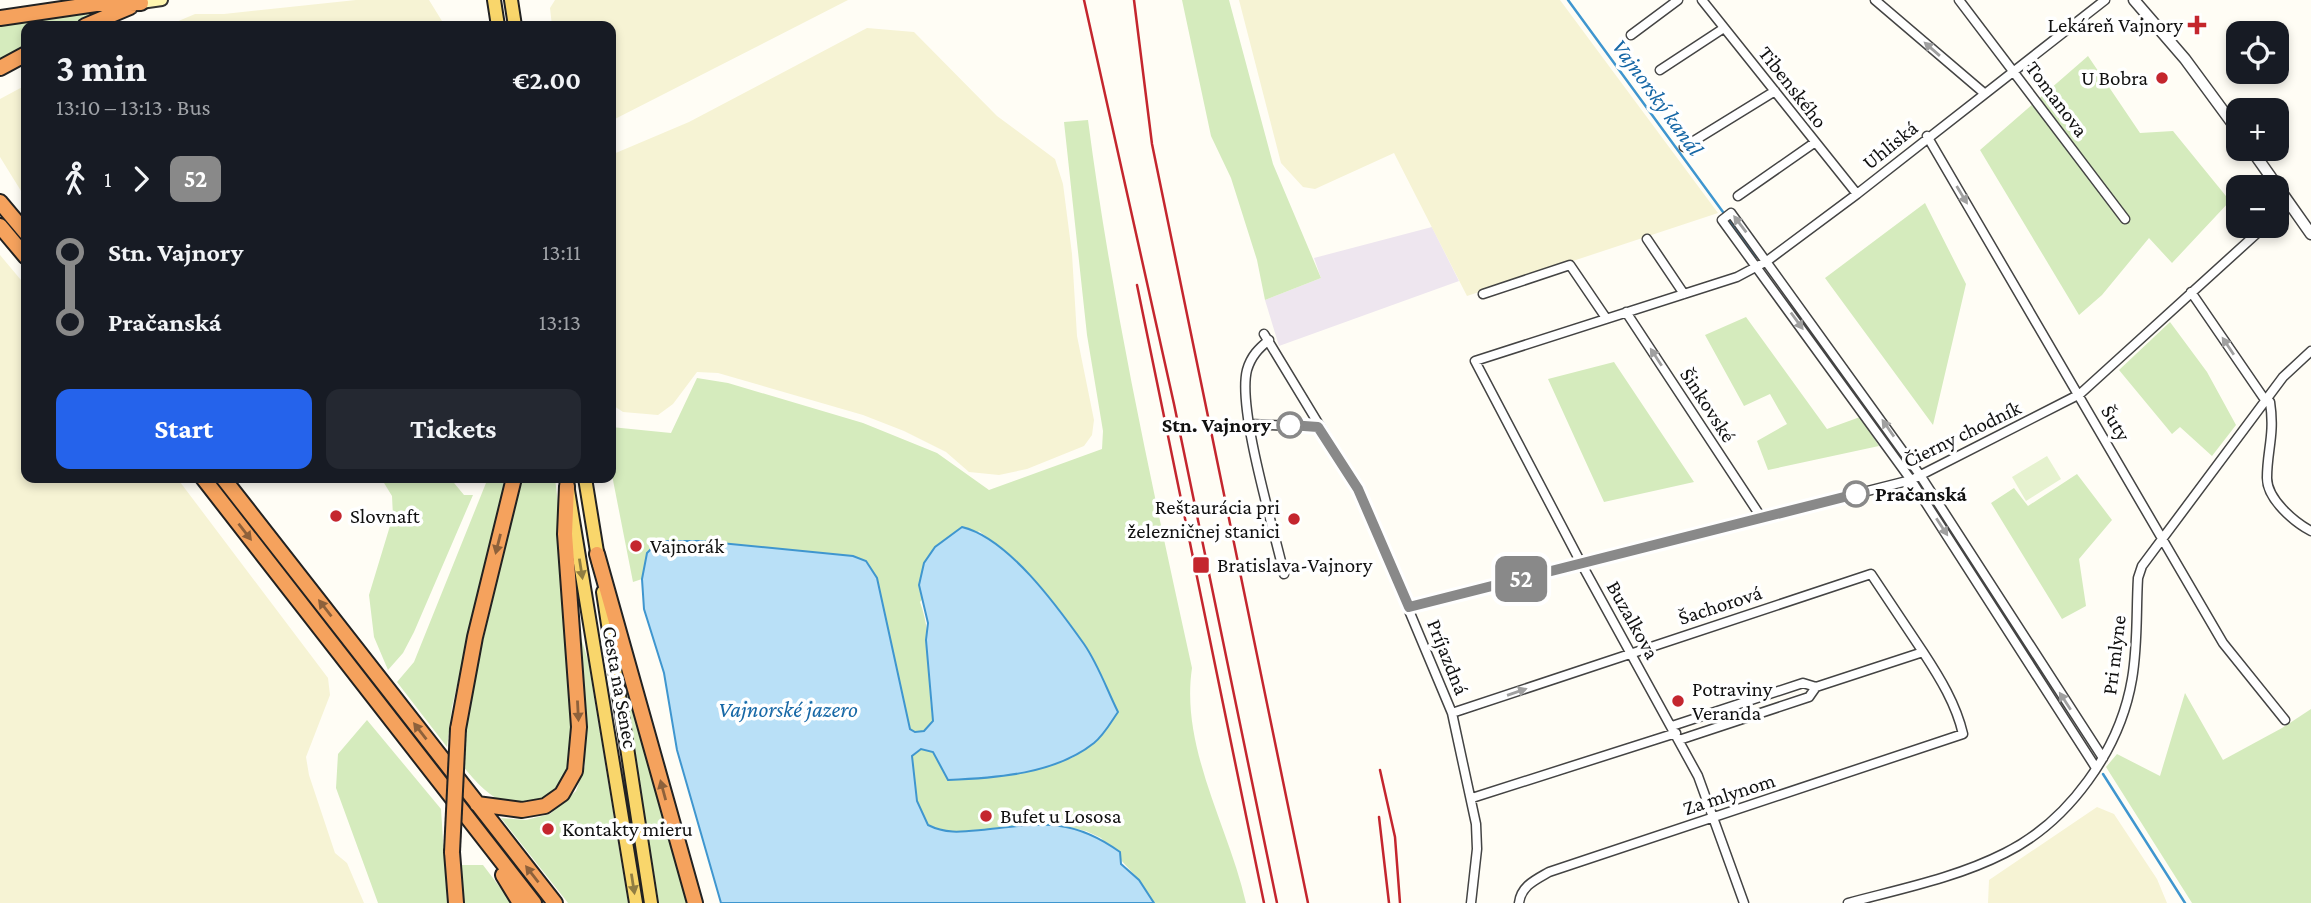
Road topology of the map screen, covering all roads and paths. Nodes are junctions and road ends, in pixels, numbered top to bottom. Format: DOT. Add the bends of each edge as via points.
graph roads {
  1 [pos="162,0"];
  2 [pos="494,0"];
  3 [pos="511,0"];
  4 [pos="1678,0"];
  5 [pos="1702,0"];
  6 [pos="1875,0"];
  7 [pos="1959,0"];
  8 [pos="2105,0"];
  9 [pos="2134,0"];
  10 [pos="141,1"];
  11 [pos="101,2"];
  12 [pos="0,18"];
  13 [pos="96,21"];
  14 [pos="497,21"];
  15 [pos="514,21"];
  16 [pos="1724,28"];
  17 [pos="1631,35"];
  18 [pos="21,57"];
  19 [pos="0,68"];
  20 [pos="1660,70"];
  21 [pos="2014,71"];
  22 [pos="1775,92"];
  23 [pos="1984,93"];
  24 [pos="2226,115"];
  25 [pos="1927,136"];
  26 [pos="1814,143"];
  27 [pos="1684,147"];
  28 [pos="2260,161"];
  29 [pos="1857,194"];
  30 [pos="1738,196"];
  31 [pos="0,202"];
  32 [pos="2290,204"];
  33 [pos="2125,219"];
  34 [pos="0,226"];
  35 [pos="21,227"];
  36 [pos="2311,234"];
  37 [pos="2252,238"];
  38 [pos="1647,239"];
  39 [pos="21,251"];
  40 [pos="1767,261"];
  41 [pos="1757,266"];
  42 [pos="2191,292"];
  43 [pos="1483,294"];
  44 [pos="1684,294"];
  45 [pos="1626,312"];
  46 [pos="1606,318"];
  47 [pos="2311,351"];
  48 [pos="1475,361"];
  49 [pos="2080,394"];
  50 [pos="2267,400"];
  51 [pos="1250,424"];
  52 [pos="1318,427"];
  53 [pos="1920,475"];
  54 [pos="1911,480"];
  55 [pos="207,483"];
  56 [pos="227,483"];
  57 [pos="513,483"];
  58 [pos="567,483"];
  59 [pos="567,483"];
  60 [pos="586,483"];
  61 [pos="1761,517"];
  62 [pos="2311,531"];
  63 [pos="2162,537"];
  64 [pos="597,554"];
  65 [pos="1581,563"];
  66 [pos="1284,573"];
  67 [pos="1409,607"];
  68 [pos="1923,652"];
  69 [pos="1631,653"];
  70 [pos="1816,687"];
  71 [pos="1452,713"];
  72 [pos="2285,720"];
  73 [pos="1676,733"];
  74 [pos="2103,758"];
  75 [pos="2096,768"];
  76 [pos="1472,798"];
  77 [pos="477,804"];
  78 [pos="1715,817"];
  79 [pos="470,820"];
  80 [pos="456,903"];
  81 [pos="520,903"];
  82 [pos="534,903"];
  83 [pos="555,903"];
  84 [pos="636,903"];
  85 [pos="651,903"];
  86 [pos="695,903"];
  87 [pos="1471,903"];
  88 [pos="1519,903"];
  89 [pos="1744,903"];
  90 [pos="1848,903"];
  1 -- 10 [label="main road"];
  2 -- 14 [label="main road"];
  3 -- 15 [label="main road"];
  4 -- 17 [label="street"];
  5 -- 16 [label="street, Tibenského"];
  23 -- 6 [label="street, one-way"];
  7 -- 21 [label="street, Tomanova"];
  8 -- 21 [label="street, Uhliská"];
  9 -- 24 [label="street"];
  10 -- 11 [label="highway"];
  10 -- 13 [label="highway"];
  11 -- 12 [label="highway"];
  16 -- 20 [label="street"];
  16 -- 22 [label="street, Tibenského"];
  18 -- 19 [label="highway"];
  21 -- 23 [label="street, Uhliská"];
  21 -- 33 [label="street, Tomanova"];
  22 -- 26 [label="street, Tibenského"];
  22 -- 27 [label="street"];
  23 -- 25 [label="street, Uhliská"];
  25 -- 29 [label="street, Uhliská"];
  25 -- 49 [label="street, Šuty, one-way"];
  26 -- 29 [label="street, Tibenského"];
  26 -- 30 [label="street"];
  28 -- 32 [label="street"];
  29 -- 40 [label="street, Uhliská"];
  31 -- 35 [label="highway"];
  32 -- 36 [label="street"];
  34 -- 39 [label="highway"];
  37 -- 42 [label="street, Čierny chodník"];
  38 -- 44 [label="street"];
  40 -- 41 [label="street, Uhliská"];
  40 -- 41 [label="street, one-way" via="1731,213 1722,220"];
  53 -- 40 [label="street, one-way"];
  41 -- 44 [label="street, Uhliská"];
  41 -- 54 [label="street, one-way"];
  42 -- 49 [label="street, Čierny chodník"];
  50 -- 42 [label="street, one-way"];
  43 -- 46 [label="street" via="1570,265"];
  44 -- 45 [label="street, Uhliská"];
  45 -- 46 [label="street, Uhliská"];
  61 -- 45 [label="street, Šinkovské, one-way"];
  46 -- 48 [label="street, Uhliská"];
  47 -- 50 [label="street, Pri mlyne" via="2291,368"];
  48 -- 65 [label="street, Buzalkova"];
  49 -- 53 [label="street, Čierny chodník"];
  49 -- 63 [label="street, Šuty"];
  50 -- 62 [label="street" via="2274,427 2269,488 2287,512"];
  50 -- 63 [label="street, Pri mlyne"];
  51 -- 52 [label="street"];
  51 -- 52 [label="street, Príjazdná" via="1247,373 1267,337"];
  51 -- 66 [label="street"];
  52 -- 67 [label="street, Príjazdná" via="1358,489"];
  53 -- 54 [label="street, Čierny chodník"];
  74 -- 53 [label="street, one-way"];
  54 -- 61 [label="street, Čierny chodník"];
  54 -- 75 [label="street, one-way"];
  55 -- 79 [label="highway, one-way"];
  77 -- 56 [label="highway, one-way"];
  57 -- 80 [label="highway, one-way, bridge" via="458,729 452,852"];
  58 -- 77 [label="highway, one-way" via="565,534 579,727 575,771 562,794 545,806 517,809"];
  59 -- 84 [label="main road, Cesta na Senec, one-way"];
  60 -- 64 [label="main road, Cesta na Senec"];
  61 -- 65 [label="street, Čierny chodník"];
  63 -- 72 [label="street, Šuty" via="2223,643"];
  63 -- 74 [label="street, Pri mlyne" via="2140,572 2132,680"];
  64 -- 85 [label="main road, Cesta na Senec"];
  86 -- 64 [label="highway, one-way"];
  65 -- 67 [label="street, Čierny chodník"];
  65 -- 69 [label="street, Buzalkova"];
  67 -- 71 [label="street, Príjazdná"];
  68 -- 69 [label="street, Šachorová" via="1871,574"];
  68 -- 70 [label="street"];
  68 -- 78 [label="street, Za mlynom" via="1942,681 1963,734"];
  71 -- 69 [label="street, Šachorová, one-way"];
  69 -- 73 [label="street, Buzalkova"];
  70 -- 73 [label="street" via="1809,697"];
  70 -- 73 [label="street" via="1803,683"];
  71 -- 76 [label="street, Príjazdná"];
  73 -- 76 [label="street"];
  73 -- 78 [label="street, Buzalkova"];
  74 -- 75 [label="street, Pri mlyne"];
  75 -- 90 [label="street, Pri mlyne" via="2055,816 2007,852 1963,870"];
  76 -- 87 [label="street, Príjazdná" via="1477,849"];
  83 -- 77 [label="highway, one-way"];
  78 -- 88 [label="street, Za mlynom" via="1549,872 1530,883"];
  78 -- 89 [label="street, Buzalkova"];
  79 -- 81 [label="highway"];
  79 -- 82 [label="highway"];
}
